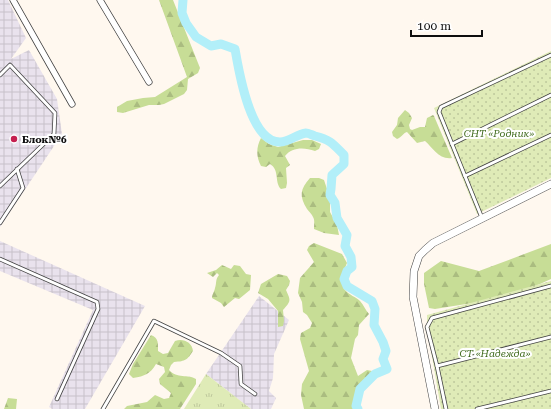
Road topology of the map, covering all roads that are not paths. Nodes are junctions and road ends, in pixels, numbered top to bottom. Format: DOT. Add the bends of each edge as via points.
graph roads {
  1 [pos="13,0"];
  2 [pos="100,0"];
  3 [pos="551,55"];
  4 [pos="0,75"];
  5 [pos="148,82"];
  6 [pos="551,95"];
  7 [pos="72,104"];
  8 [pos="551,135"];
  9 [pos="452,144"];
  10 [pos="17,169"];
  11 [pos="465,176"];
  12 [pos="551,184"];
  13 [pos="0,186"];
  14 [pos="482,218"];
  15 [pos="0,223"];
  16 [pos="0,260"];
  17 [pos="551,286"];
  18 [pos="551,338"];
  19 [pos="437,366"];
  20 [pos="551,391"];
  21 [pos="255,394"];
  22 [pos="57,399"];
  23 [pos="435,408"];
  24 [pos="104,409"];
  25 [pos="446,409"];
  26 [pos="477,409"];
  1 -- 7 [label="street"];
  2 -- 5 [label="street"];
  3 -- 9 [label="lane" via="441,108 439,112"];
  4 -- 10 [label="lane" via="10,66 55,113 54,134"];
  6 -- 9 [label="lane"];
  8 -- 11 [label="lane"];
  9 -- 11 [label="lane"];
  10 -- 13 [label="lane"];
  10 -- 15 [label="lane" via="24,188"];
  11 -- 14 [label="lane"];
  12 -- 14 [label="street"];
  14 -- 23 [label="street" via="433,243 419,256 414,270 413,297"];
  16 -- 22 [label="lane" via="97,302 98,309"];
  17 -- 19 [label="lane" via="432,318 427,327"];
  18 -- 19 [label="lane"];
  19 -- 25 [label="lane"];
  20 -- 26 [label="lane"];
  21 -- 24 [label="lane" via="241,384 240,366 220,353 154,321"];
}
